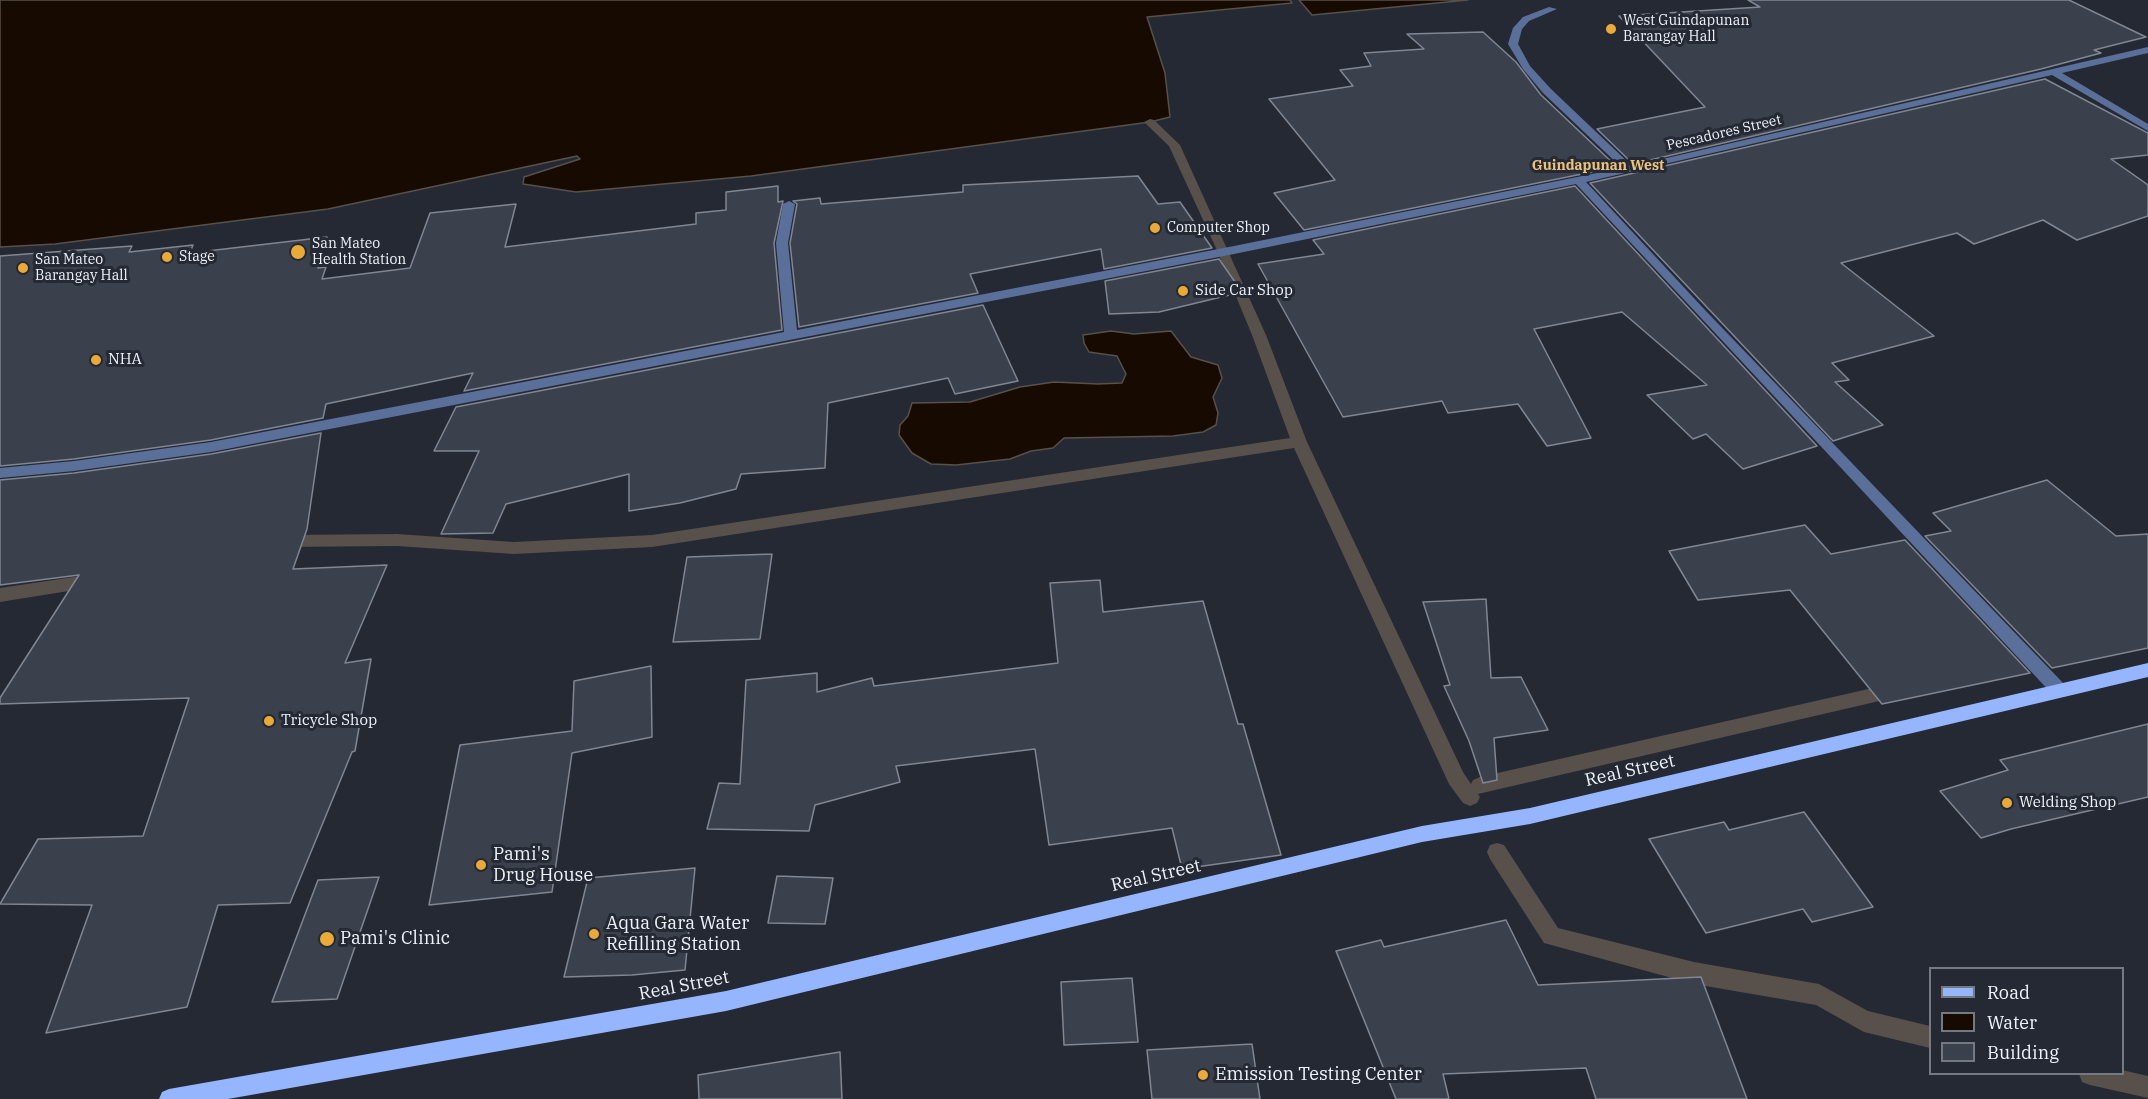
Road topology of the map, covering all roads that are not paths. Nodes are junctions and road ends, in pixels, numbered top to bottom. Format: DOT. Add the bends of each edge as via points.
graph roads {
  1 [pos="1552,9"];
  2 [pos="2148,50"];
  3 [pos="2052,71"];
  4 [pos="2148,128"];
  5 [pos="1630,170"];
  6 [pos="1580,181"];
  7 [pos="789,204"];
  8 [pos="791,334"];
  9 [pos="0,472"];
  10 [pos="2148,670"];
  11 [pos="2059,690"];
  12 [pos="169,1099"];
  1 -- 5 [label="street" via="1526,19 1513,44 1547,91"];
  2 -- 3 [label="street, Pescadores Street"];
  3 -- 4 [label="street"];
  3 -- 5 [label="street, Pescadores Street"];
  5 -- 6 [label="street, Pescadores Street"];
  6 -- 8 [label="street, Pescadores Street"];
  6 -- 11 [label="street"];
  7 -- 8 [label="street" via="782,243"];
  8 -- 9 [label="street, Pescadores Street" via="212,447"];
  10 -- 11 [label="main road, Real Street"];
  11 -- 12 [label="main road, Real Street" via="1530,816 1422,834 726,1001"];
}
